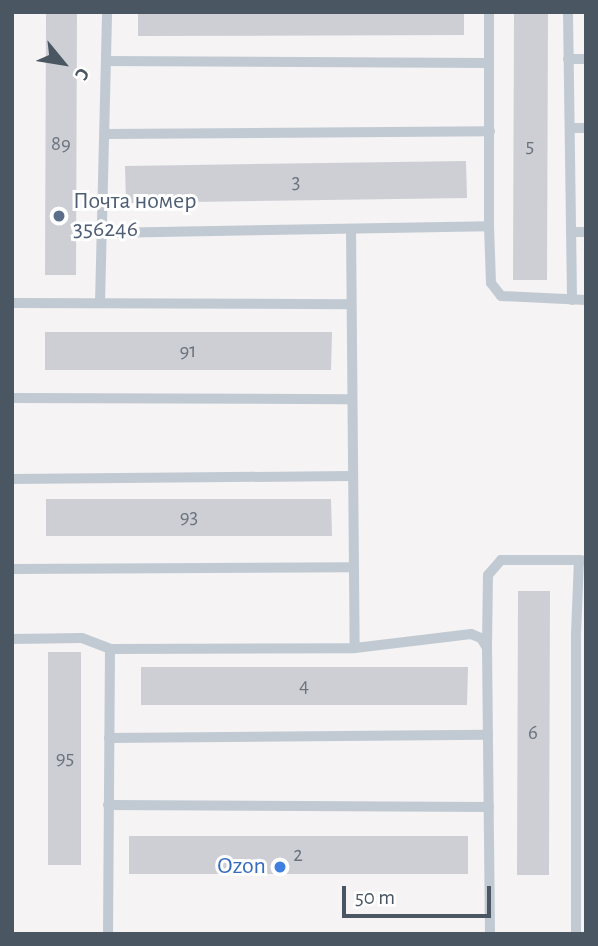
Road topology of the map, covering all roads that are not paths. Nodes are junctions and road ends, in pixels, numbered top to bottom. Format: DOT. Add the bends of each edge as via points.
graph roads {
  1 [pos="107,12"];
  2 [pos="489,12"];
  3 [pos="568,12"];
  4 [pos="568,59"];
  5 [pos="586,59"];
  6 [pos="106,61"];
  7 [pos="489,64"];
  8 [pos="570,128"];
  9 [pos="586,128"];
  10 [pos="489,131"];
  11 [pos="105,134"];
  12 [pos="489,226"];
  13 [pos="351,229"];
  14 [pos="571,232"];
  15 [pos="586,232"];
  16 [pos="103,233"];
  17 [pos="572,299"];
  18 [pos="586,300"];
  19 [pos="12,303"];
  20 [pos="100,303"];
  21 [pos="351,304"];
  22 [pos="12,398"];
  23 [pos="350,399"];
  24 [pos="351,477"];
  25 [pos="12,479"];
  26 [pos="582,561"];
  27 [pos="353,566"];
  28 [pos="12,569"];
  29 [pos="581,634"];
  30 [pos="12,639"];
  31 [pos="355,648"];
  32 [pos="487,648"];
  33 [pos="110,649"];
  34 [pos="582,733"];
  35 [pos="488,735"];
  36 [pos="109,738"];
  37 [pos="108,805"];
  38 [pos="581,805"];
  39 [pos="489,807"];
  40 [pos="108,934"];
  41 [pos="490,934"];
  42 [pos="576,934"];
  1 -- 6 [label="lane"];
  2 -- 7 [label="lane"];
  3 -- 4 [label="lane"];
  4 -- 5 [label="lane"];
  4 -- 8 [label="lane"];
  6 -- 7 [label="lane"];
  6 -- 11 [label="lane"];
  7 -- 10 [label="lane"];
  8 -- 9 [label="lane"];
  8 -- 14 [label="lane"];
  10 -- 11 [label="lane"];
  10 -- 12 [label="lane"];
  11 -- 16 [label="lane"];
  12 -- 13 [label="lane"];
  12 -- 17 [label="lane" via="491,283 501,296"];
  13 -- 16 [label="lane"];
  13 -- 21 [label="lane"];
  14 -- 15 [label="lane"];
  14 -- 17 [label="lane"];
  16 -- 20 [label="lane"];
  17 -- 18 [label="lane"];
  19 -- 20 [label="lane"];
  20 -- 21 [label="lane"];
  21 -- 23 [label="lane"];
  22 -- 23 [label="lane"];
  23 -- 24 [label="lane"];
  24 -- 25 [label="lane"];
  24 -- 27 [label="lane"];
  26 -- 29 [label="lane"];
  26 -- 32 [label="lane" via="501,560 488,575"];
  27 -- 28 [label="lane"];
  27 -- 31 [label="lane"];
  29 -- 34 [label="lane"];
  30 -- 33 [label="lane" via="82,638"];
  31 -- 32 [label="lane" via="471,634 481,638"];
  31 -- 33 [label="lane"];
  32 -- 35 [label="lane"];
  33 -- 36 [label="lane"];
  34 -- 38 [label="lane"];
  35 -- 36 [label="lane"];
  35 -- 39 [label="lane"];
  36 -- 37 [label="lane"];
  37 -- 39 [label="lane"];
  37 -- 40 [label="lane"];
  38 -- 42 [label="lane"];
  39 -- 41 [label="lane"];
}
